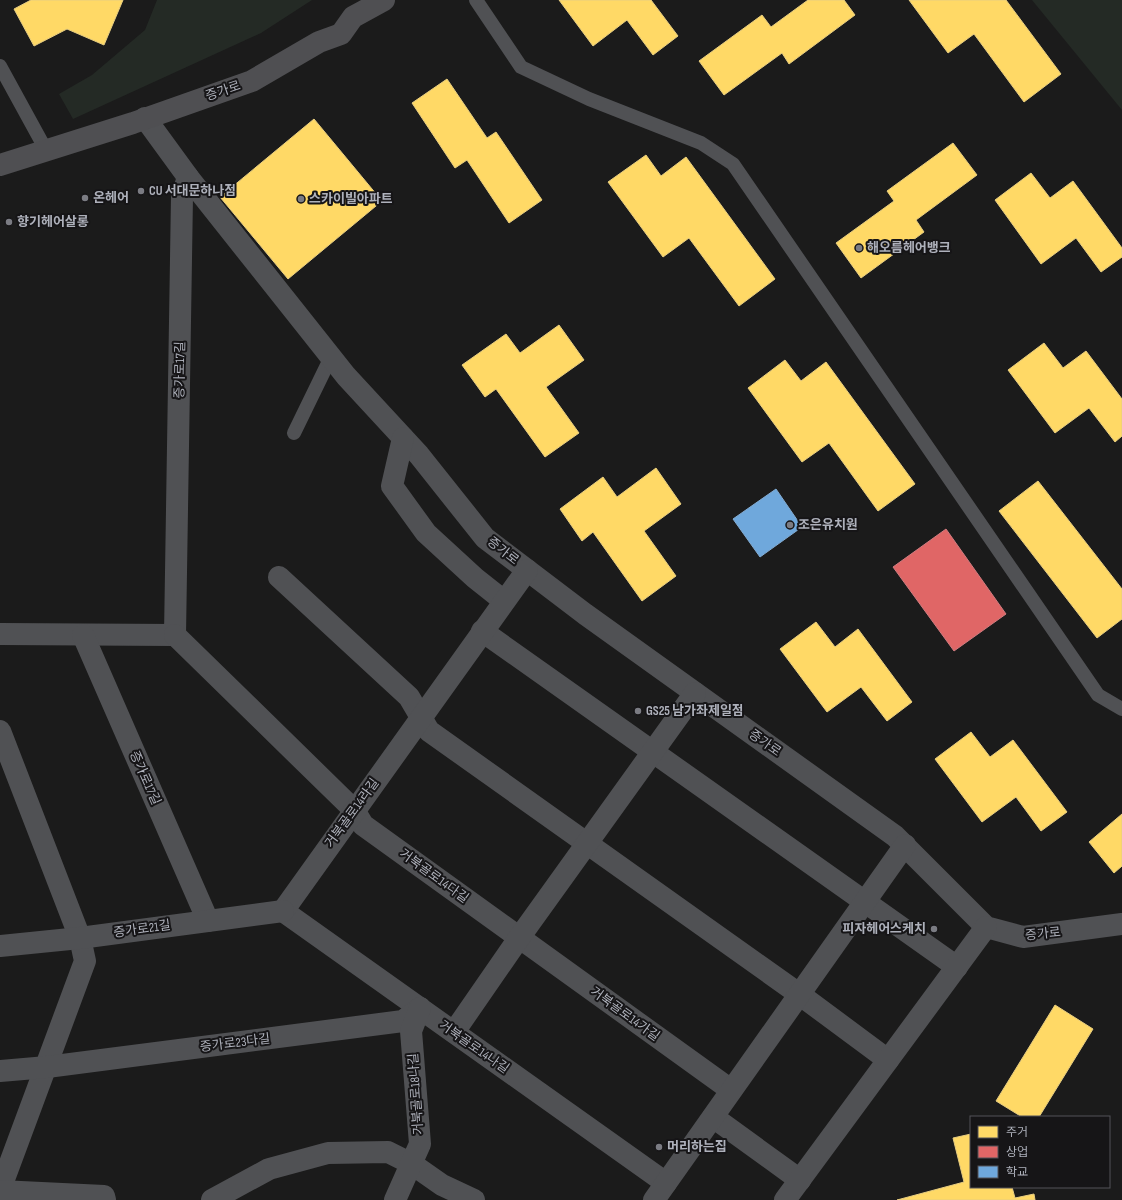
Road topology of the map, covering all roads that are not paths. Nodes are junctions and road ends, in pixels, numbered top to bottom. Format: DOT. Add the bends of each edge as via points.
graph roads {
  1 [pos="384,0"];
  2 [pos="476,0"];
  3 [pos="0,66"];
  4 [pos="145,118"];
  5 [pos="46,150"];
  6 [pos="0,165"];
  7 [pos="188,177"];
  8 [pos="331,358"];
  9 [pos="294,433"];
  10 [pos="403,438"];
  11 [pos="527,570"];
  12 [pos="279,577"];
  13 [pos="504,601"];
  14 [pos="482,631"];
  15 [pos="0,634"];
  16 [pos="83,635"];
  17 [pos="175,635"];
  18 [pos="695,693"];
  19 [pos="1122,709"];
  20 [pos="421,717"];
  21 [pos="0,731"];
  22 [pos="652,751"];
  23 [pos="354,810"];
  24 [pos="586,844"];
  25 [pos="904,845"];
  26 [pos="865,902"];
  27 [pos="283,911"];
  28 [pos="208,921"];
  29 [pos="1122,924"];
  30 [pos="986,928"];
  31 [pos="80,938"];
  32 [pos="519,938"];
  33 [pos="0,946"];
  34 [pos="957,967"];
  35 [pos="799,994"];
  36 [pos="420,1008"];
  37 [pos="454,1032"];
  38 [pos="888,1060"];
  39 [pos="47,1067"];
  40 [pos="0,1071"];
  41 [pos="731,1090"];
  42 [pos="713,1117"];
  43 [pos="412,1164"];
  44 [pos="800,1180"];
  45 [pos="0,1190"];
  46 [pos="660,1192"];
  47 [pos="105,1200"];
  48 [pos="212,1200"];
  49 [pos="394,1200"];
  50 [pos="474,1200"];
  51 [pos="785,1200"];
  1 -- 4 [label="main road, 증가로" via="353,17 342,34 319,42 252,81"];
  2 -- 19 [label="lane" via="521,67 589,99 701,143 733,164 1098,696"];
  3 -- 5 [label="lane"];
  4 -- 5 [label="main road, 증가로"];
  4 -- 7 [label="street"];
  5 -- 6 [label="main road, 증가로"];
  7 -- 8 [label="street, 증가로"];
  7 -- 17 [label="street, 증가로17길" via="182,196"];
  8 -- 9 [label="lane"];
  8 -- 10 [label="street, 증가로"];
  10 -- 11 [label="street, 증가로" via="485,538"];
  10 -- 13 [label="street" via="392,486 426,532"];
  11 -- 13 [label="street, 거북골로14라길"];
  11 -- 18 [label="street, 증가로"];
  12 -- 20 [label="street" via="409,697"];
  13 -- 14 [label="street, 거북골로14라길"];
  14 -- 20 [label="street, 거북골로14라길"];
  14 -- 22 [label="street"];
  15 -- 16 [label="street"];
  16 -- 17 [label="street"];
  16 -- 28 [label="street, 증가로17길"];
  17 -- 23 [label="street"];
  18 -- 22 [label="street"];
  18 -- 25 [label="street, 증가로"];
  20 -- 23 [label="street, 거북골로14라길"];
  20 -- 24 [label="street" via="429,731"];
  21 -- 31 [label="street"];
  22 -- 24 [label="street"];
  22 -- 26 [label="street"];
  23 -- 27 [label="street, 거북골로14라길"];
  23 -- 32 [label="street, 거북골로14다길" via="363,825"];
  24 -- 32 [label="street"];
  24 -- 35 [label="street"];
  25 -- 26 [label="street"];
  25 -- 30 [label="street, 증가로"];
  26 -- 34 [label="street"];
  26 -- 35 [label="street"];
  27 -- 28 [label="street, 증가로21길"];
  27 -- 36 [label="street, 거북골로14나길"];
  28 -- 31 [label="street, 증가로21길"];
  29 -- 30 [label="street, 증가로" via="1023,937"];
  30 -- 34 [label="street"];
  31 -- 33 [label="street, 증가로21길"];
  31 -- 39 [label="street" via="85,962"];
  32 -- 37 [label="street"];
  32 -- 41 [label="street, 거북골로14가길"];
  34 -- 38 [label="street"];
  35 -- 38 [label="street"];
  35 -- 41 [label="street"];
  36 -- 37 [label="street, 거북골로14나길"];
  36 -- 39 [label="street, 증가로23다길" via="402,1021"];
  36 -- 43 [label="street, 거북골로18나길" via="411,1031 420,1144"];
  37 -- 46 [label="street, 거북골로14나길"];
  38 -- 44 [label="street"];
  39 -- 40 [label="street, 증가로23다길"];
  39 -- 45 [label="street"];
  41 -- 42 [label="street"];
  42 -- 44 [label="street"];
  42 -- 46 [label="street"];
  43 -- 48 [label="street" via="388,1152 328,1153 269,1168"];
  43 -- 49 [label="street, 거북골로18나길"];
  43 -- 50 [label="street" via="442,1185"];
  44 -- 51 [label="street"];
  45 -- 47 [label="street" via="104,1196"];
}
